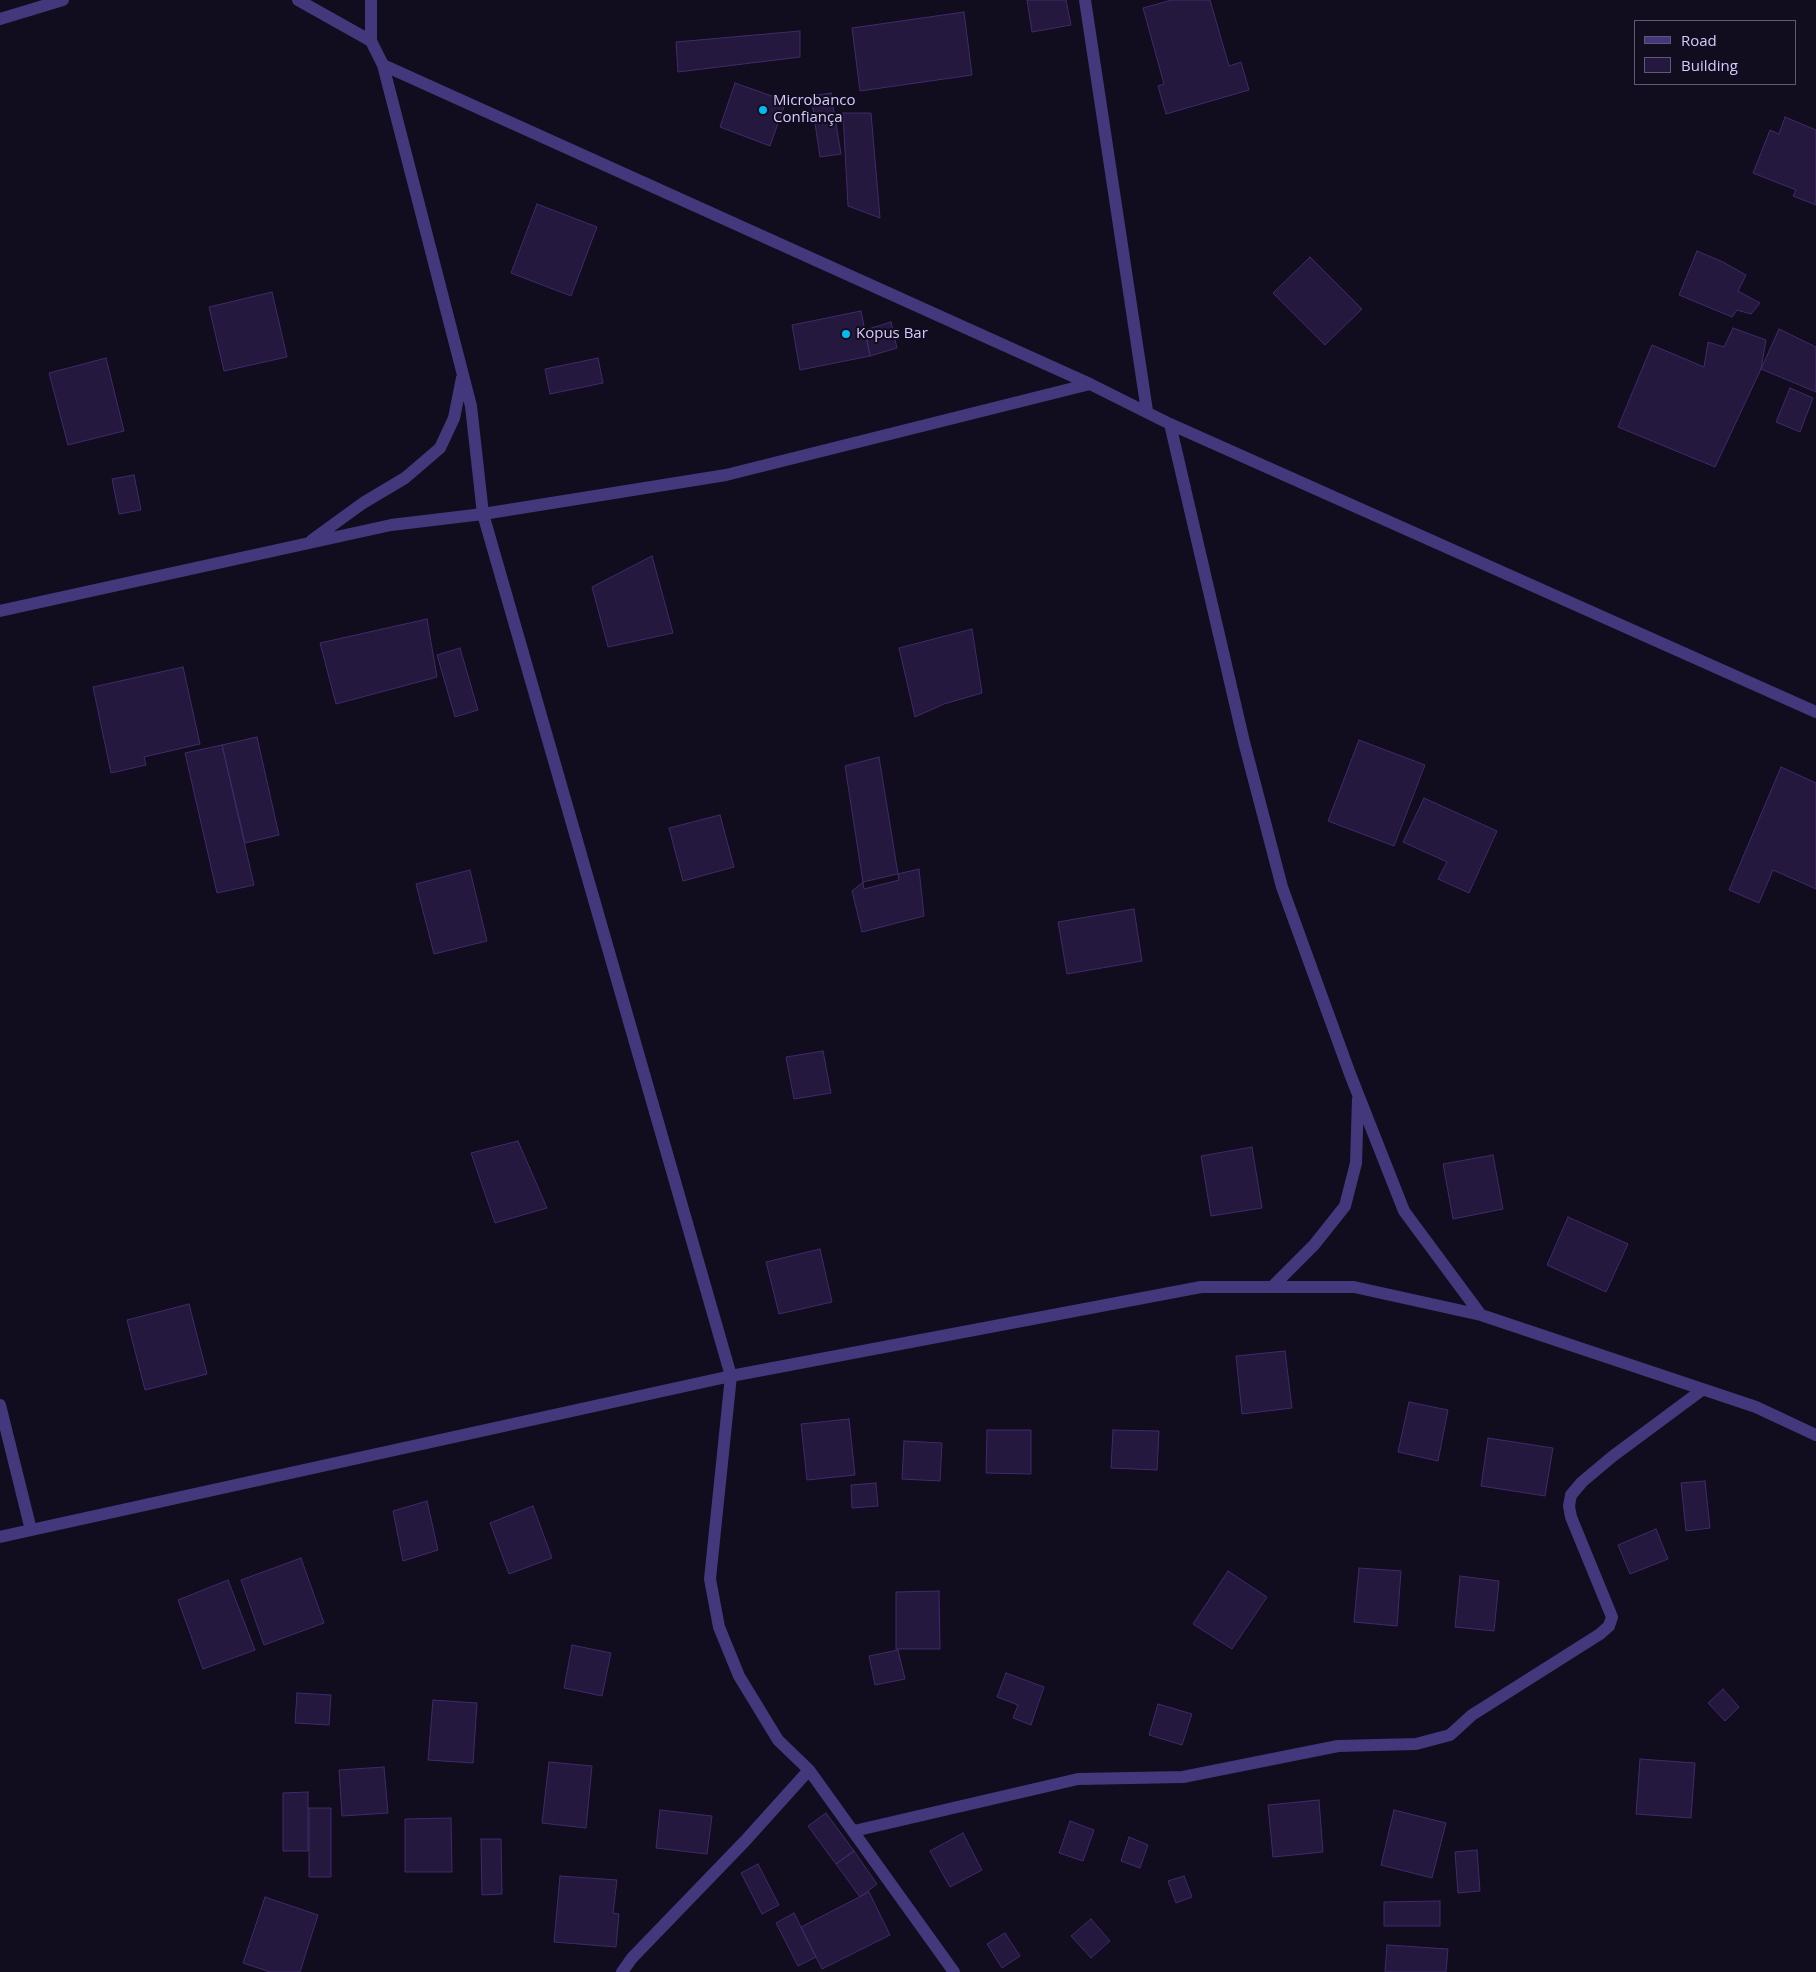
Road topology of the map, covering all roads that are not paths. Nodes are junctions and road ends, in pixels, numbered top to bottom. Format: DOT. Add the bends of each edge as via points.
graph roads {
  1 [pos="63,0"];
  2 [pos="298,0"];
  3 [pos="372,0"];
  4 [pos="1085,0"];
  5 [pos="0,19"];
  6 [pos="371,42"];
  7 [pos="383,65"];
  8 [pos="463,373"];
  9 [pos="1090,384"];
  10 [pos="1147,411"];
  11 [pos="1170,424"];
  12 [pos="482,514"];
  13 [pos="308,543"];
  14 [pos="0,611"];
  15 [pos="1816,712"];
  16 [pos="1358,1094"];
  17 [pos="1272,1287"];
  18 [pos="1481,1315"];
  19 [pos="731,1376"];
  20 [pos="1702,1390"];
  21 [pos="0,1405"];
  22 [pos="1816,1435"];
  23 [pos="31,1530"];
  24 [pos="0,1536"];
  25 [pos="809,1770"];
  26 [pos="854,1831"];
  27 [pos="622,1972"];
  28 [pos="954,1972"];
  1 -- 5 [label="street"];
  2 -- 6 [label="street"];
  3 -- 6 [label="street"];
  4 -- 10 [label="street"];
  6 -- 7 [label="street"];
  7 -- 8 [label="street"];
  7 -- 9 [label="street"];
  8 -- 12 [label="street" via="471,406"];
  8 -- 13 [label="street" via="454,418 440,448 405,478 363,503"];
  9 -- 10 [label="street"];
  9 -- 12 [label="street" via="726,475"];
  10 -- 11 [label="street"];
  11 -- 15 [label="street"];
  11 -- 16 [label="street" via="1244,742 1282,887"];
  12 -- 13 [label="street" via="391,525"];
  12 -- 19 [label="street"];
  13 -- 14 [label="street"];
  16 -- 17 [label="street" via="1356,1163 1345,1206 1314,1245"];
  16 -- 18 [label="street" via="1404,1211"];
  17 -- 18 [label="street" via="1354,1287"];
  17 -- 19 [label="street" via="1201,1287"];
  18 -- 20 [label="street"];
  19 -- 23 [label="street"];
  19 -- 25 [label="street" via="710,1579 719,1627 740,1676 778,1740"];
  20 -- 22 [label="street" via="1756,1407"];
  20 -- 26 [label="street" via="1613,1456 1571,1495 1571,1517 1612,1617 1609,1626 1472,1715 1450,1735 1416,1744 1338,1746 1183,1777 1078,1780"];
  21 -- 23 [label="street"];
  23 -- 24 [label="street"];
  25 -- 26 [label="street"];
  25 -- 27 [label="street"];
  26 -- 28 [label="street"];
}
